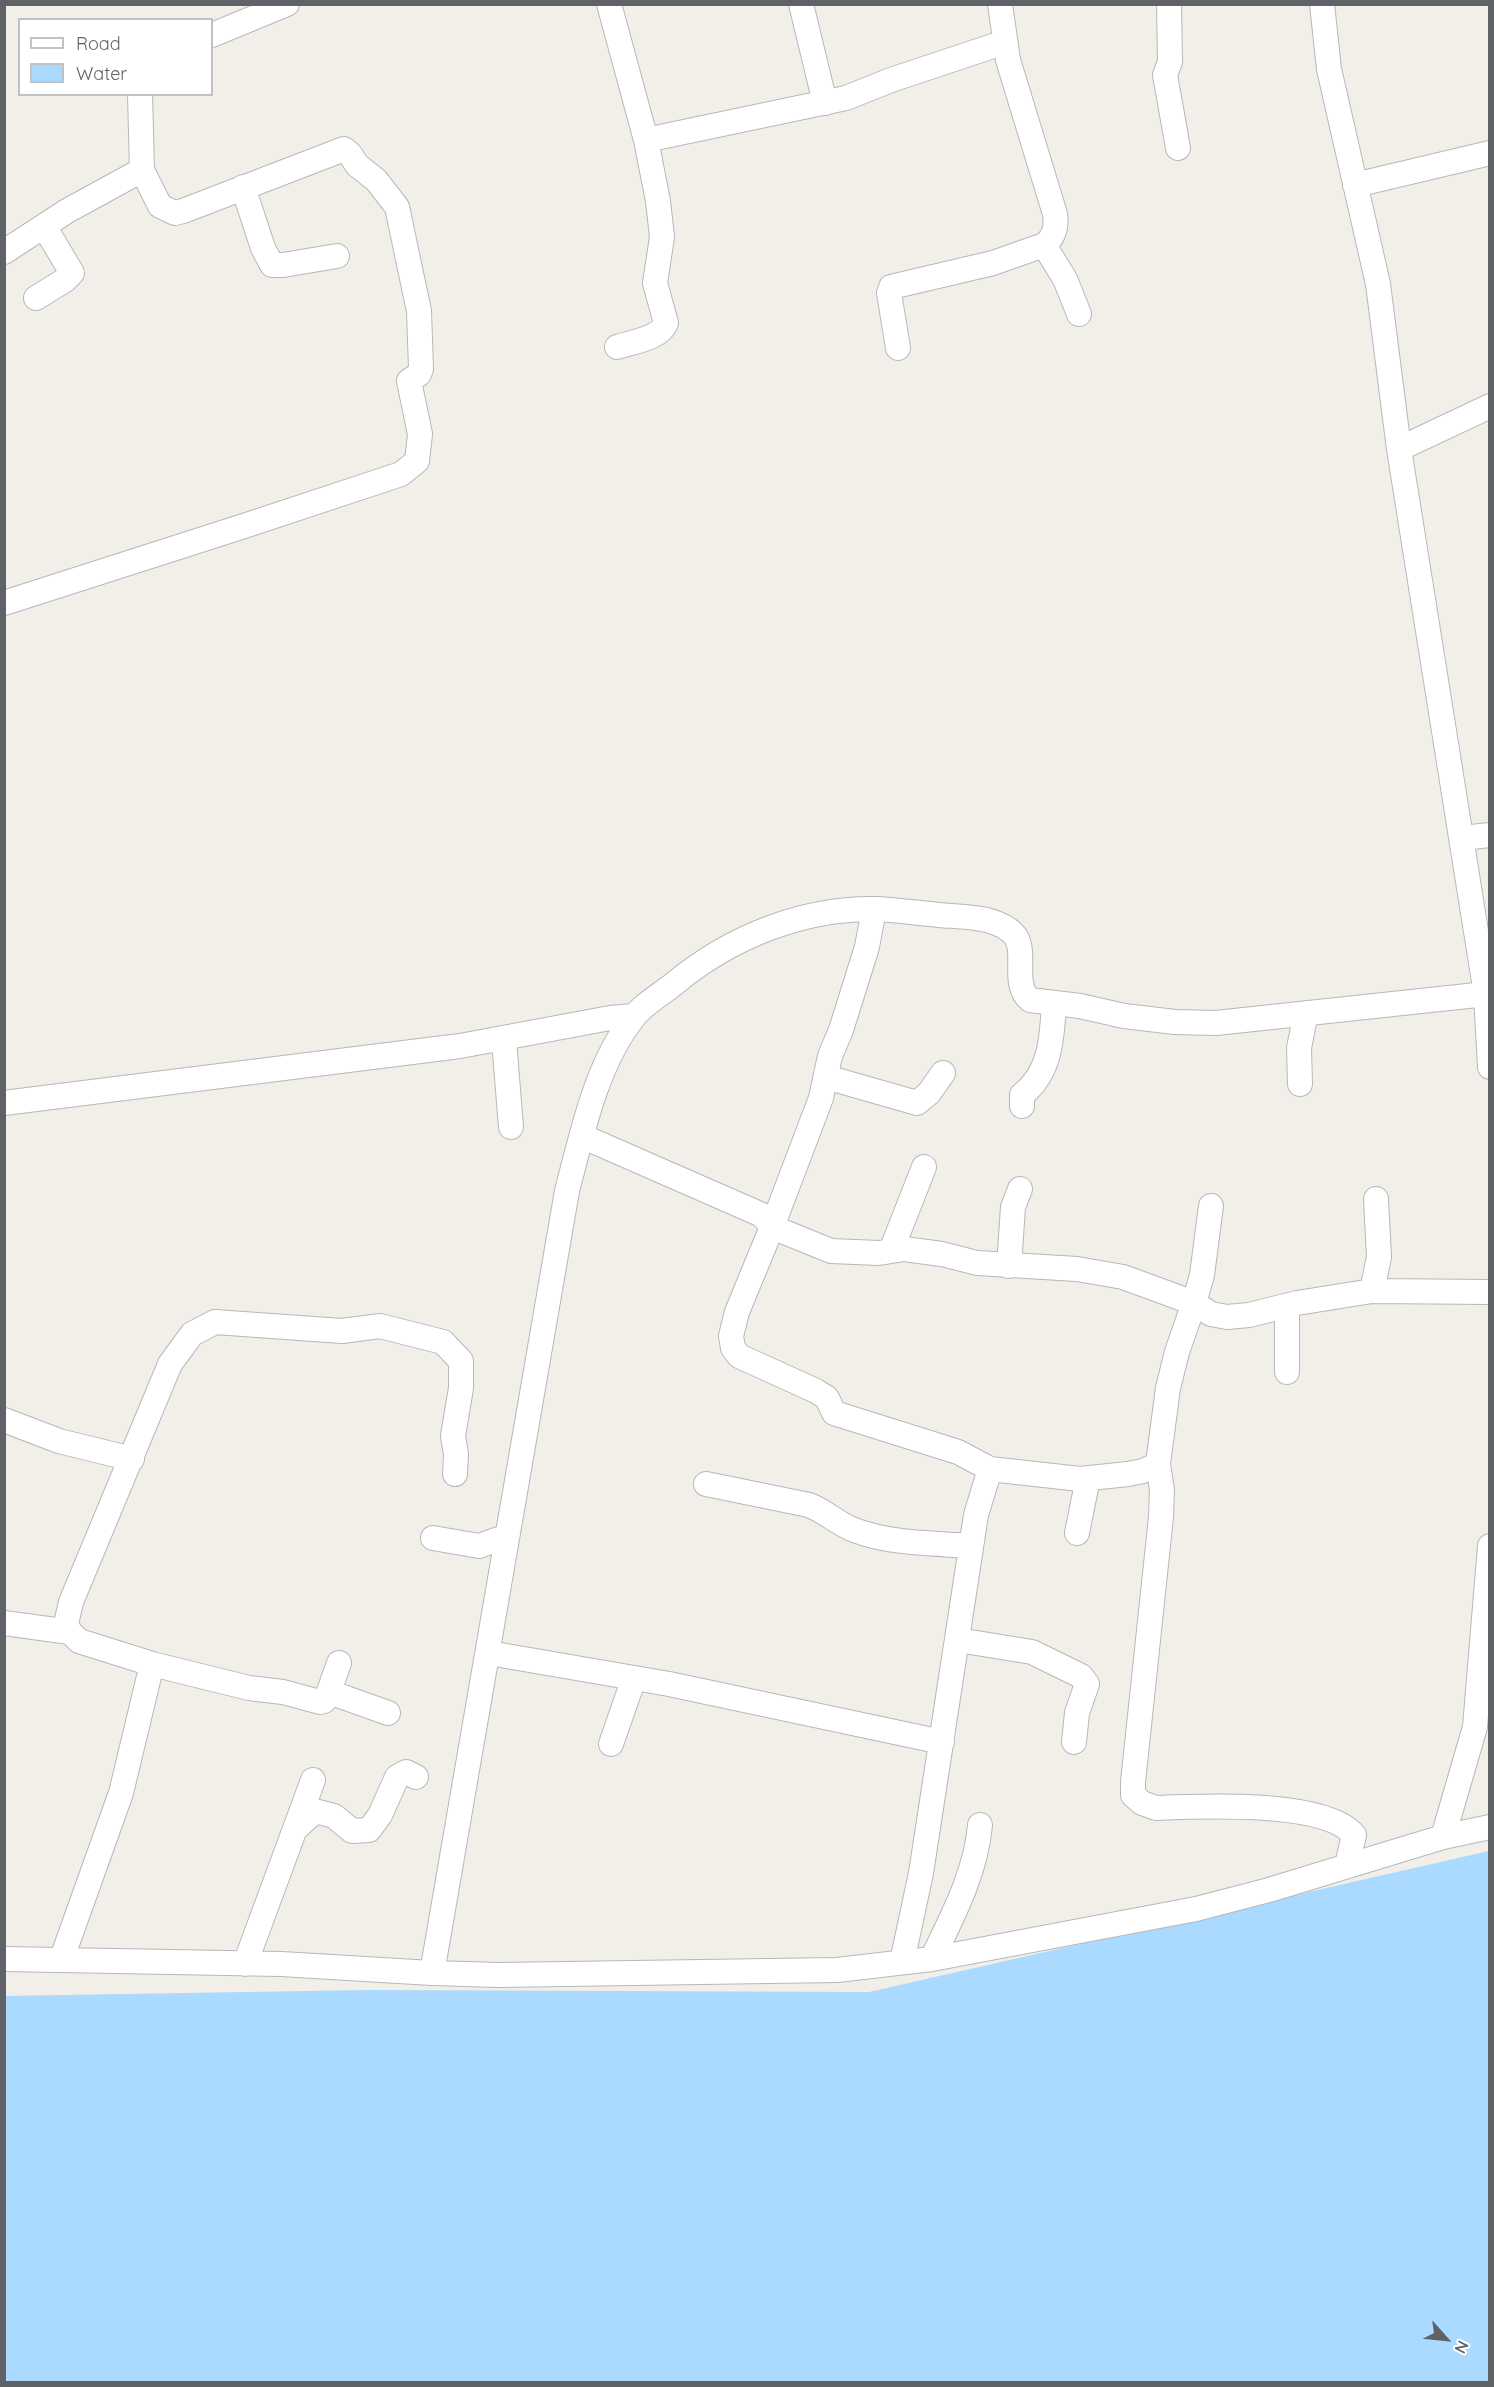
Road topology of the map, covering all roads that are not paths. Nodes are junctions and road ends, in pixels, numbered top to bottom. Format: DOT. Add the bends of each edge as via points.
graph roads {
  1 [pos="287,4"];
  2 [pos="609,4"];
  3 [pos="801,4"];
  4 [pos="1000,4"];
  5 [pos="1169,4"];
  6 [pos="1322,4"];
  7 [pos="213,35"];
  8 [pos="1005,42"];
  9 [pos="140,96"];
  10 [pos="825,103"];
  11 [pos="646,140"];
  12 [pos="1178,148"];
  13 [pos="1490,153"];
  14 [pos="142,170"];
  15 [pos="1355,185"];
  16 [pos="243,187"];
  17 [pos="44,226"];
  18 [pos="1044,245"];
  19 [pos="4,252"];
  20 [pos="337,256"];
  21 [pos="36,298"];
  22 [pos="1079,314"];
  23 [pos="617,347"];
  24 [pos="898,348"];
  25 [pos="1490,406"];
  26 [pos="1399,449"];
  27 [pos="4,603"];
  28 [pos="1490,835"];
  29 [pos="1462,838"];
  30 [pos="874,909"];
  31 [pos="1487,998"];
  32 [pos="1054,1003"];
  33 [pos="1306,1013"];
  34 [pos="634,1017"];
  35 [pos="504,1040"];
  36 [pos="1490,1067"];
  37 [pos="943,1072"];
  38 [pos="826,1077"];
  39 [pos="1300,1084"];
  40 [pos="4,1103"];
  41 [pos="1022,1106"];
  42 [pos="511,1127"];
  43 [pos="581,1138"];
  44 [pos="924,1167"];
  45 [pos="1020,1190"];
  46 [pos="1376,1199"];
  47 [pos="1212,1206"];
  48 [pos="772,1227"];
  49 [pos="891,1251"];
  50 [pos="1009,1266"];
  51 [pos="1372,1291"];
  52 [pos="1490,1292"];
  53 [pos="1194,1303"];
  54 [pos="1287,1306"];
  55 [pos="1287,1372"];
  56 [pos="4,1420"];
  57 [pos="132,1459"];
  58 [pos="1158,1464"];
  59 [pos="990,1469"];
  60 [pos="455,1474"];
  61 [pos="1088,1478"];
  62 [pos="706,1484"];
  63 [pos="1077,1533"];
  64 [pos="507,1536"];
  65 [pos="434,1538"];
  66 [pos="971,1546"];
  67 [pos="1490,1546"];
  68 [pos="4,1623"];
  69 [pos="70,1632"];
  70 [pos="958,1640"];
  71 [pos="489,1653"];
  72 [pos="339,1663"];
  73 [pos="152,1664"];
  74 [pos="634,1678"];
  75 [pos="329,1692"];
  76 [pos="388,1713"];
  77 [pos="942,1742"];
  78 [pos="1074,1742"];
  79 [pos="611,1744"];
  80 [pos="416,1777"];
  81 [pos="313,1780"];
  82 [pos="981,1825"];
  83 [pos="1490,1827"];
  84 [pos="295,1829"];
  85 [pos="1443,1837"];
  86 [pos="1347,1865"];
  87 [pos="62,1958"];
  88 [pos="4,1959"];
  89 [pos="932,1959"];
  90 [pos="902,1962"];
  91 [pos="245,1964"];
  92 [pos="432,1973"];
  1 -- 7 [label="street"];
  2 -- 11 [label="street"];
  3 -- 10 [label="street"];
  4 -- 8 [label="street"];
  5 -- 12 [label="street" via="1170,62 1165,75"];
  6 -- 15 [label="street" via="1329,69"];
  8 -- 10 [label="street"];
  8 -- 18 [label="street" via="1056,218 1054,233"];
  9 -- 14 [label="street"];
  10 -- 11 [label="street"];
  11 -- 23 [label="street" via="662,227 655,283 666,323 656,334"];
  13 -- 15 [label="street"];
  14 -- 16 [label="street" via="156,202 175,213"];
  14 -- 17 [label="street"];
  15 -- 26 [label="street" via="1378,284"];
  16 -- 20 [label="street" via="262,248 272,265"];
  16 -- 27 [label="street" via="344,148 392,197 400,217 420,320 421,369 409,381 420,434 417,461 401,474"];
  17 -- 19 [label="street"];
  17 -- 21 [label="street" via="72,273"];
  18 -- 22 [label="street" via="1065,279"];
  18 -- 24 [label="street" via="993,262 891,286"];
  25 -- 26 [label="street"];
  26 -- 29 [label="street"];
  28 -- 29 [label="street"];
  29 -- 31 [label="street"];
  30 -- 32 [label="street" via="998,923 1019,942 1025,996"];
  30 -- 34 [label="street" via="807,917 742,940 692,969"];
  30 -- 38 [label="street" via="867,947"];
  31 -- 33 [label="street"];
  31 -- 36 [label="street"];
  32 -- 33 [label="street" via="1175,1022 1216,1023"];
  32 -- 41 [label="street" via="1053,1030 1044,1069 1034,1086 1022,1095"];
  33 -- 39 [label="street" via="1299,1048"];
  34 -- 35 [label="street" via="594,1021"];
  34 -- 43 [label="street" via="605,1068"];
  35 -- 40 [label="street"];
  35 -- 42 [label="street"];
  37 -- 38 [label="street" via="917,1103"];
  38 -- 48 [label="street"];
  43 -- 48 [label="street" via="624,1153 762,1215"];
  43 -- 64 [label="street" via="567,1191"];
  44 -- 49 [label="street"];
  45 -- 50 [label="street" via="1013,1207"];
  46 -- 51 [label="street" via="1379,1257"];
  47 -- 53 [label="street"];
  48 -- 49 [label="street" via="831,1251"];
  48 -- 59 [label="street" via="734,1323 731,1336 736,1353 816,1391 826,1398 834,1413 958,1452"];
  49 -- 50 [label="street" via="911,1249 965,1262"];
  50 -- 53 [label="street" via="1107,1273"];
  51 -- 52 [label="street"];
  51 -- 54 [label="street"];
  53 -- 54 [label="street" via="1211,1314 1227,1317"];
  53 -- 58 [label="street" via="1168,1388"];
  54 -- 55 [label="street"];
  56 -- 57 [label="street" via="60,1441"];
  57 -- 60 [label="street" via="170,1364 192,1334 215,1322 342,1331 380,1326 443,1342 461,1361 453,1436"];
  57 -- 69 [label="street" via="71,1602 66,1624"];
  58 -- 61 [label="street" via="1143,1471"];
  58 -- 86 [label="street" via="1161,1517 1133,1795 1156,1808 1270,1808 1338,1823 1354,1835"];
  59 -- 61 [label="street"];
  59 -- 66 [label="street"];
  61 -- 63 [label="street"];
  62 -- 66 [label="street" via="809,1505 871,1536"];
  64 -- 65 [label="street" via="479,1546"];
  64 -- 71 [label="street"];
  66 -- 70 [label="street"];
  67 -- 85 [label="street" via="1475,1727"];
  68 -- 69 [label="street"];
  69 -- 73 [label="street" via="79,1641"];
  70 -- 77 [label="street"];
  70 -- 78 [label="street" via="1032,1652 1081,1676 1087,1684 1077,1713"];
  71 -- 74 [label="street"];
  71 -- 92 [label="street"];
  72 -- 75 [label="street"];
  73 -- 75 [label="street" via="320,1702"];
  73 -- 87 [label="street" via="121,1793"];
  74 -- 77 [label="street"];
  74 -- 79 [label="street"];
  75 -- 76 [label="street"];
  77 -- 90 [label="street"];
  80 -- 84 [label="street" via="406,1772 397,1777 369,1830 352,1831 334,1816 315,1811"];
  81 -- 84 [label="street"];
  82 -- 89 [label="street" via="959,1903"];
  83 -- 85 [label="street"];
  84 -- 91 [label="street"];
  85 -- 86 [label="street"];
  86 -- 89 [label="street" via="1196,1909"];
  87 -- 88 [label="street"];
  87 -- 91 [label="street"];
  89 -- 90 [label="street"];
  90 -- 92 [label="street" via="837,1970 760,1972"];
  91 -- 92 [label="street"];
}
